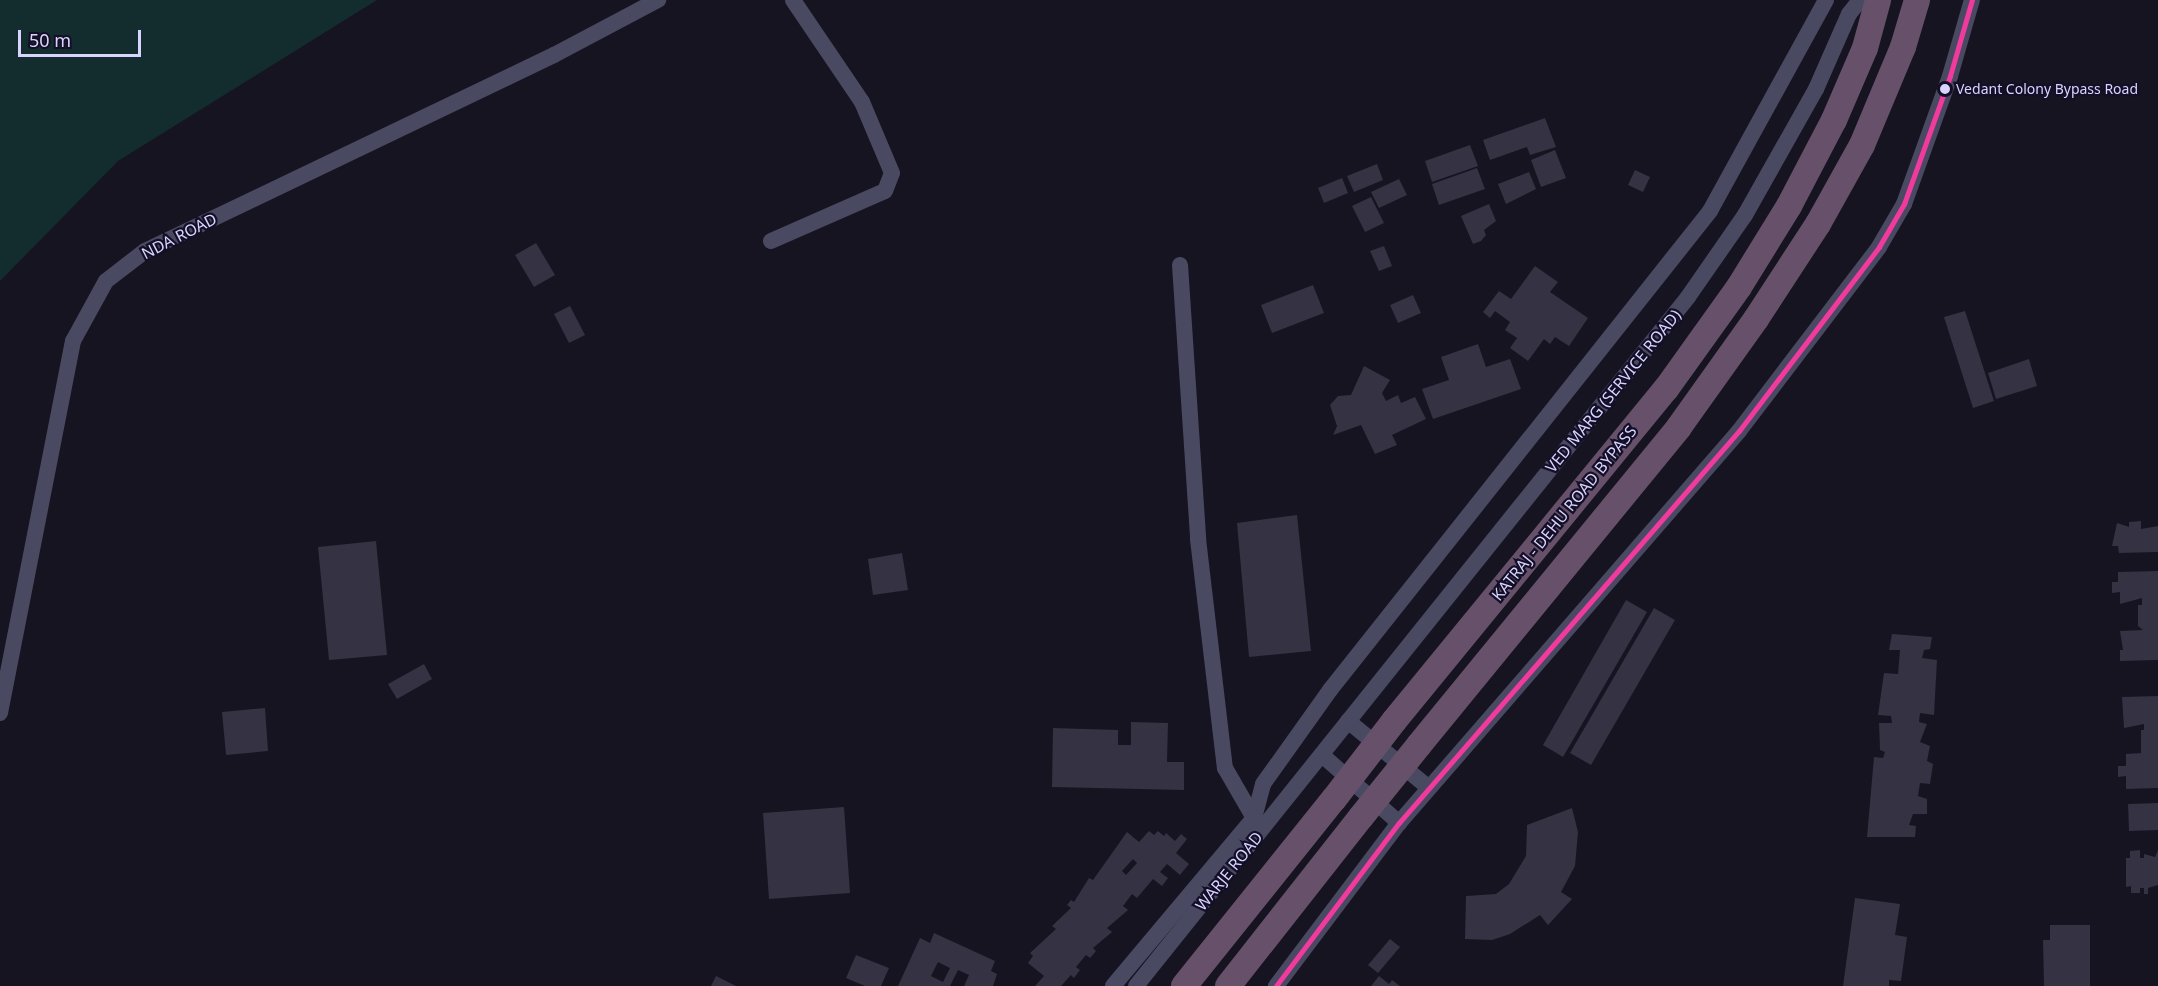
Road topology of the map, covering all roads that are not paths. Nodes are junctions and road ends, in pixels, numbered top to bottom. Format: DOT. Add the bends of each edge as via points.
graph roads {
  1 [pos="658,0"];
  2 [pos="793,0"];
  3 [pos="1826,0"];
  4 [pos="1860,0"];
  5 [pos="1878,0"];
  6 [pos="1917,0"];
  7 [pos="1936,0"];
  8 [pos="1972,0"];
  9 [pos="1903,47"];
  10 [pos="771,241"];
  11 [pos="1180,265"];
  12 [pos="0,713"];
  13 [pos="1348,721"];
  14 [pos="1322,755"];
  15 [pos="1430,788"];
  16 [pos="1254,818"];
  17 [pos="1399,823"];
  18 [pos="1259,834"];
  19 [pos="1113,986"];
  20 [pos="1136,986"];
  21 [pos="1184,986"];
  22 [pos="1228,986"];
  23 [pos="1276,986"];
  1 -- 12 [label="street, NDA ROAD" via="555,55 145,251 106,281 73,341"];
  2 -- 10 [label="street" via="862,102 892,173 885,191"];
  3 -- 16 [label="street" via="1710,211 1330,690 1263,784"];
  4 -- 13 [label="street, VED MARG (SERVICE ROAD)" via="1816,89 1745,215 1688,297"];
  5 -- 21 [label="highway, KATRAJ - DEHU ROAD BYPASS, bridge" via="1865,48 1834,120 1789,206 1739,287 1666,389 1394,721"];
  6 -- 9 [label="highway, KATRAJ - DEHU ROAD BYPASS"];
  7 -- 9 [label="highway"];
  8 -- 15 [label="street" via="1904,204 1879,248 1739,431"];
  9 -- 22 [label="highway, KATRAJ - DEHU ROAD BYPASS, bridge" via="1862,145 1818,224 1679,427"];
  11 -- 16 [label="street" via="1198,538 1225,768"];
  13 -- 14 [label="street, VED MARG (SERVICE ROAD)"];
  13 -- 15 [label="street"];
  14 -- 17 [label="street"];
  14 -- 18 [label="street, WARJE ROAD"];
  15 -- 17 [label="street"];
  16 -- 18 [label="street"];
  16 -- 19 [label="street"];
  17 -- 23 [label="street"];
  18 -- 20 [label="street, WARJE ROAD"];
}
